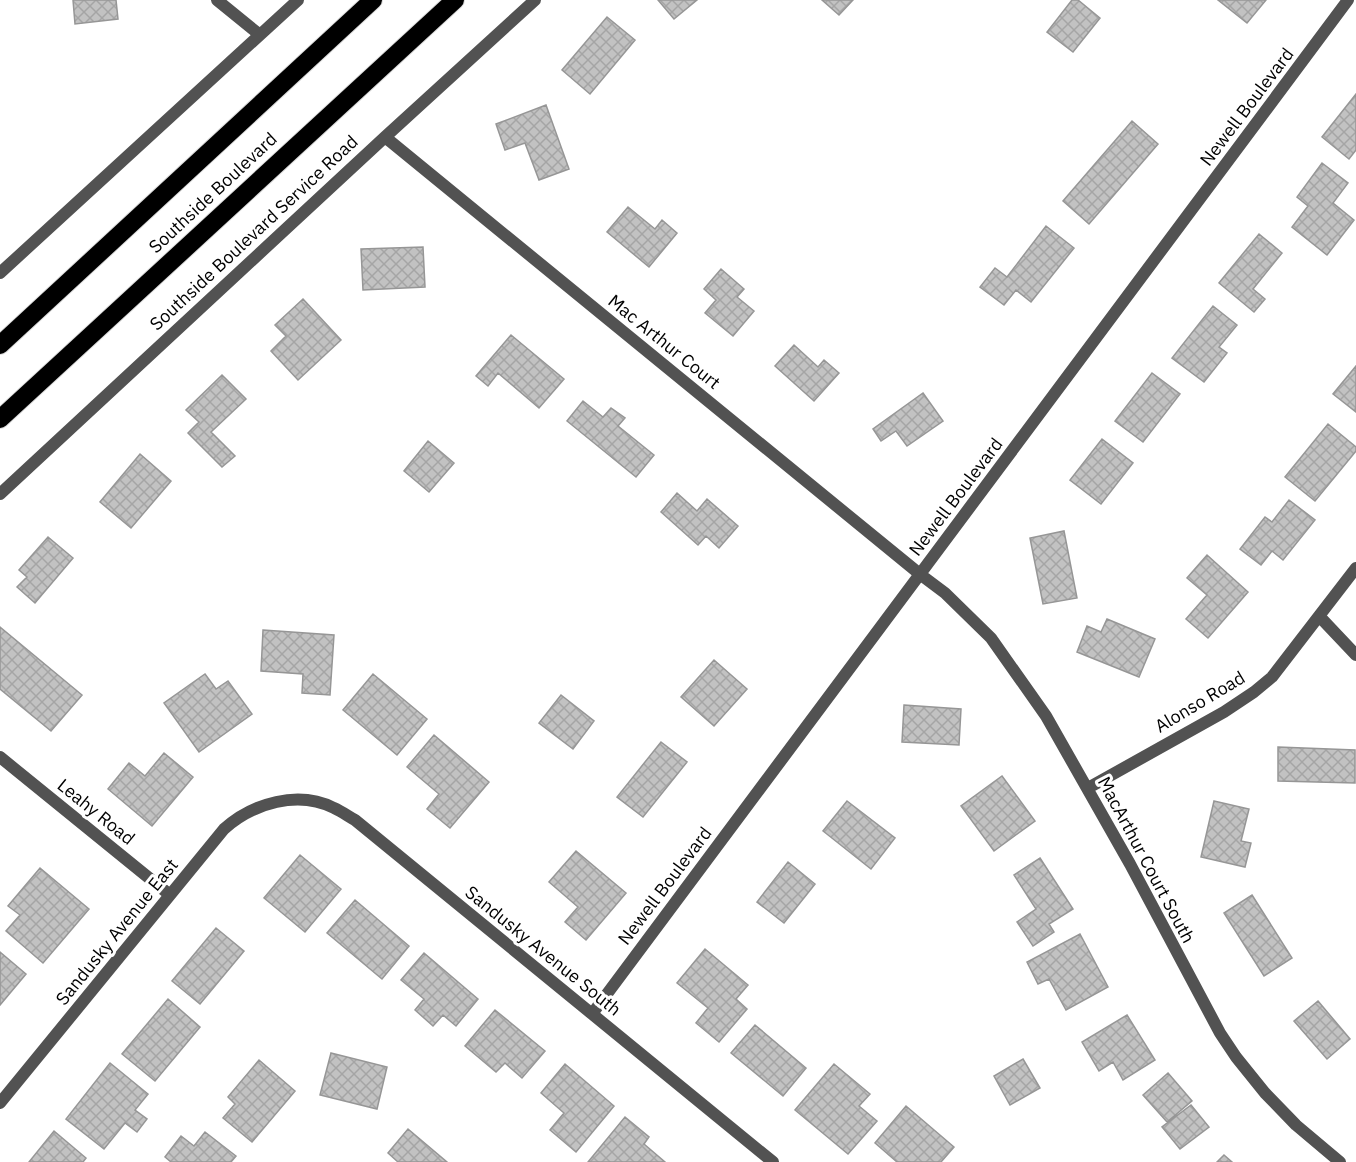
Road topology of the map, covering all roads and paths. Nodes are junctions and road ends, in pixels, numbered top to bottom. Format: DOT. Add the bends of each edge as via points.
graph roads {
  1 [pos="218,0"];
  2 [pos="298,0"];
  3 [pos="373,0"];
  4 [pos="455,0"];
  5 [pos="535,0"];
  6 [pos="1348,0"];
  7 [pos="260,34"];
  8 [pos="385,137"];
  9 [pos="0,273"];
  10 [pos="0,345"];
  11 [pos="0,419"];
  12 [pos="0,495"];
  13 [pos="1356,568"];
  14 [pos="921,575"];
  15 [pos="1320,617"];
  16 [pos="1356,655"];
  17 [pos="0,757"];
  18 [pos="1088,788"];
  19 [pos="276,802"];
  20 [pos="170,894"];
  21 [pos="592,1014"];
  22 [pos="0,1103"];
  23 [pos="773,1162"];
  24 [pos="1340,1162"];
  1 -- 7 [label="street"];
  2 -- 7 [label="street"];
  3 -- 10 [label="highway, Southside Boulevard"];
  4 -- 11 [label="highway, Southside Boulevard"];
  5 -- 8 [label="street, Southside Boulevard Service Road"];
  6 -- 14 [label="street, Newell Boulevard"];
  7 -- 9 [label="street"];
  8 -- 12 [label="street, Southside Boulevard Service Road"];
  8 -- 14 [label="street, Mac Arthur Court"];
  13 -- 15 [label="street, Alonso Road"];
  14 -- 18 [label="street, MacArthur Court South" via="991,638 1046,716"];
  14 -- 21 [label="street, Newell Boulevard"];
  15 -- 16 [label="street"];
  15 -- 18 [label="street, Alonso Road" via="1254,692"];
  17 -- 20 [label="street, Leahy Road"];
  18 -- 24 [label="street, MacArthur Court South" via="1220,1033 1265,1094"];
  19 -- 20 [label="street, Sandusky Avenue East" via="236,818"];
  19 -- 21 [label="street, Sandusky Avenue South" via="312,801 355,820"];
  20 -- 22 [label="street, Sandusky Avenue East"];
  21 -- 23 [label="street, Sandusky Avenue South"];
}
